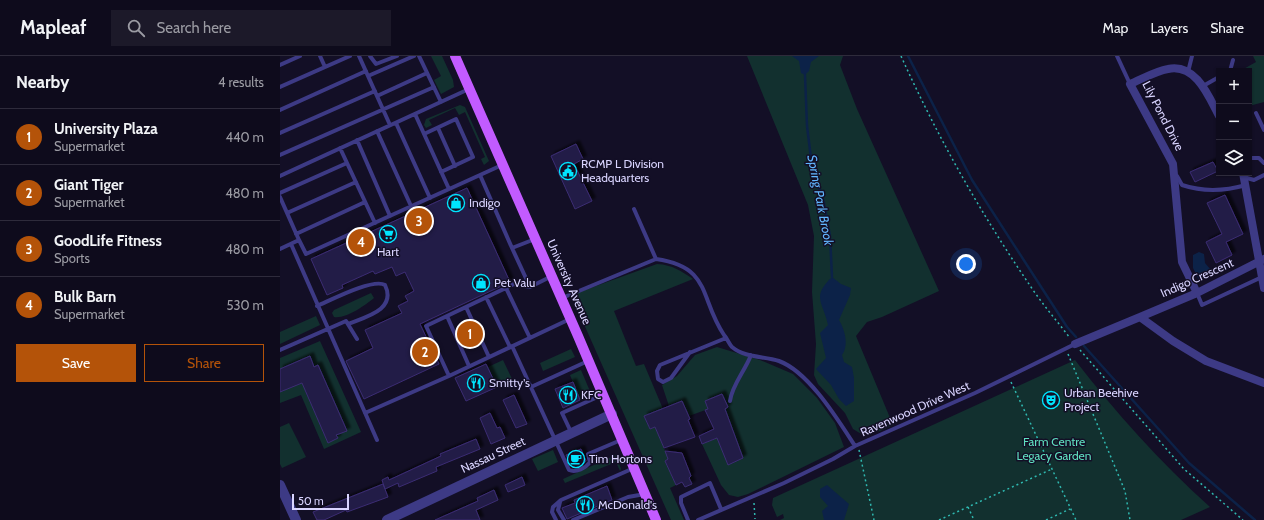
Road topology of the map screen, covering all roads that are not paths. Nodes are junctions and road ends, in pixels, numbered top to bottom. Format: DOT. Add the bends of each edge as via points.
graph roads {
  1 [pos="300,56"];
  2 [pos="320,56"];
  3 [pos="350,56"];
  4 [pos="359,56"];
  5 [pos="370,56"];
  6 [pos="397,56"];
  7 [pos="414,56"];
  8 [pos="419,56"];
  9 [pos="455,56"];
  10 [pos="1117,56"];
  11 [pos="1192,56"];
  12 [pos="1234,60"];
  13 [pos="280,65"];
  14 [pos="325,67"];
  15 [pos="1231,68"];
  16 [pos="1188,72"];
  17 [pos="367,74"];
  18 [pos="428,74"];
  19 [pos="1216,79"];
  20 [pos="1130,84"];
  21 [pos="280,87"];
  22 [pos="434,87"];
  23 [pos="1203,87"];
  24 [pos="469,89"];
  25 [pos="375,91"];
  26 [pos="377,96"];
  27 [pos="441,102"];
  28 [pos="280,110"];
  29 [pos="383,110"];
  30 [pos="1216,111"];
  31 [pos="1256,112"];
  32 [pos="415,114"];
  33 [pos="396,123"];
  34 [pos="390,125"];
  35 [pos="438,128"];
  36 [pos="1264,130"];
  37 [pos="377,131"];
  38 [pos="280,133"];
  39 [pos="424,134"];
  40 [pos="357,140"];
  41 [pos="340,148"];
  42 [pos="280,155"];
  43 [pos="1252,158"];
  44 [pos="347,163"];
  45 [pos="1264,163"];
  46 [pos="1173,164"];
  47 [pos="504,165"];
  48 [pos="455,166"];
  49 [pos="441,172"];
  50 [pos="1264,175"];
  51 [pos="280,176"];
  52 [pos="480,176"];
  53 [pos="1244,176"];
  54 [pos="1245,176"];
  55 [pos="356,182"];
  56 [pos="1246,185"];
  57 [pos="449,189"];
  58 [pos="280,193"];
  59 [pos="280,197"];
  60 [pos="430,198"];
  61 [pos="365,202"];
  62 [pos="411,206"];
  63 [pos="634,209"];
  64 [pos="287,213"];
  65 [pos="390,216"];
  66 [pos="374,223"];
  67 [pos="296,234"];
  68 [pos="535,238"];
  69 [pos="299,240"];
  70 [pos="291,244"];
  71 [pos="512,248"];
  72 [pos="280,249"];
  73 [pos="656,260"];
  74 [pos="1262,262"];
  75 [pos="552,276"];
  76 [pos="1262,277"];
  77 [pos="506,288"];
  78 [pos="530,288"];
  79 [pos="1264,288"];
  80 [pos="1197,293"];
  81 [pos="486,297"];
  82 [pos="562,298"];
  83 [pos="317,306"];
  84 [pos="466,307"];
  85 [pos="447,316"];
  86 [pos="1140,317"];
  87 [pos="571,318"];
  88 [pos="348,324"];
  89 [pos="327,329"];
  90 [pos="530,338"];
  91 [pos="726,338"];
  92 [pos="357,339"];
  93 [pos="1072,345"];
  94 [pos="511,347"];
  95 [pos="280,350"];
  96 [pos="690,352"];
  97 [pos="751,356"];
  98 [pos="489,357"];
  99 [pos="589,361"];
  100 [pos="469,366"];
  101 [pos="449,376"];
  102 [pos="1264,383"];
  103 [pos="531,387"];
  104 [pos="603,394"];
  105 [pos="730,401"];
  106 [pos="365,413"];
  107 [pos="612,414"];
  108 [pos="571,433"];
  109 [pos="623,439"];
  110 [pos="377,440"];
  111 [pos="555,440"];
  112 [pos="856,445"];
  113 [pos="635,468"];
  114 [pos="280,484"];
  115 [pos="646,494"];
  116 [pos="561,500"];
  117 [pos="721,509"];
  118 [pos="296,520"];
  119 [pos="387,520"];
  120 [pos="556,520"];
  121 [pos="564,520"];
  122 [pos="573,520"];
  123 [pos="656,520"];
  124 [pos="688,520"];
  125 [pos="698,520"];
  1 -- 13 [label="lane"];
  2 -- 14 [label="lane"];
  3 -- 14 [label="lane"];
  4 -- 17 [label="lane"];
  5 -- 6 [label="lane" via="376,64"];
  7 -- 17 [label="lane"];
  8 -- 18 [label="lane"];
  9 -- 24 [label="main road, University Avenue"];
  10 -- 20 [label="lane"];
  11 -- 16 [label="lane"];
  12 -- 15 [label="lane"];
  14 -- 21 [label="lane"];
  16 -- 20 [label="street, Lily Pond Drive" via="1179,68 1168,68"];
  16 -- 23 [label="street"];
  17 -- 25 [label="lane"];
  17 -- 28 [label="lane"];
  18 -- 22 [label="lane"];
  18 -- 26 [label="lane"];
  19 -- 23 [label="lane"];
  20 -- 46 [label="street, Lily Pond Drive"];
  22 -- 27 [label="lane"];
  22 -- 29 [label="lane"];
  23 -- 30 [label="street"];
  24 -- 27 [label="lane"];
  24 -- 47 [label="main road, University Avenue"];
  25 -- 26 [label="lane"];
  25 -- 38 [label="lane"];
  26 -- 29 [label="lane"];
  27 -- 32 [label="lane"];
  29 -- 34 [label="lane"];
  29 -- 42 [label="lane"];
  31 -- 36 [label="lane"];
  32 -- 33 [label="lane"];
  32 -- 39 [label="lane"];
  33 -- 34 [label="lane"];
  33 -- 60 [label="lane"];
  34 -- 37 [label="lane"];
  35 -- 39 [label="lane"];
  35 -- 48 [label="lane"];
  35 -- 48 [label="lane" via="456,119 473,157"];
  37 -- 40 [label="lane"];
  37 -- 62 [label="lane"];
  39 -- 49 [label="lane"];
  40 -- 41 [label="lane"];
  40 -- 65 [label="lane"];
  41 -- 44 [label="lane"];
  41 -- 51 [label="lane"];
  43 -- 45 [label="lane" via="1259,158"];
  44 -- 55 [label="lane"];
  44 -- 58 [label="lane"];
  46 -- 56 [label="lane" via="1182,185 1190,188 1217,191"];
  46 -- 80 [label="street, Lily Pond Drive" via="1182,262"];
  47 -- 52 [label="lane"];
  47 -- 68 [label="main road, University Avenue"];
  48 -- 49 [label="lane"];
  49 -- 57 [label="lane"];
  50 -- 54 [label="lane" via="1254,180"];
  52 -- 57 [label="lane"];
  52 -- 71 [label="lane"];
  53 -- 56 [label="street"];
  55 -- 61 [label="lane"];
  55 -- 64 [label="lane"];
  56 -- 74 [label="street"];
  57 -- 60 [label="lane"];
  59 -- 64 [label="lane"];
  60 -- 62 [label="lane"];
  61 -- 66 [label="lane"];
  61 -- 67 [label="lane"];
  62 -- 65 [label="lane"];
  63 -- 73 [label="lane"];
  64 -- 67 [label="lane"];
  65 -- 66 [label="lane"];
  66 -- 69 [label="lane" via="306,254"];
  67 -- 69 [label="lane"];
  68 -- 71 [label="lane"];
  68 -- 75 [label="main road, University Avenue"];
  69 -- 70 [label="lane"];
  70 -- 72 [label="lane"];
  70 -- 83 [label="lane"];
  71 -- 78 [label="lane"];
  73 -- 82 [label="lane"];
  73 -- 91 [label="lane, Ravenwood Drive West" via="677,263 692,272 699,281"];
  74 -- 76 [label="street"];
  74 -- 80 [label="street, Indigo Crescent"];
  75 -- 78 [label="lane"];
  75 -- 82 [label="main road, University Avenue"];
  76 -- 79 [label="street"];
  76 -- 80 [label="lane" via="1202,305"];
  77 -- 78 [label="lane" via="514,284"];
  77 -- 81 [label="lane"];
  77 -- 90 [label="lane"];
  80 -- 86 [label="street, Indigo Crescent"];
  81 -- 84 [label="lane"];
  81 -- 94 [label="lane"];
  82 -- 87 [label="main road, University Avenue"];
  83 -- 88 [label="lane" via="370,284 386,285 389,295 385,306"];
  83 -- 89 [label="lane"];
  84 -- 85 [label="lane"];
  84 -- 98 [label="lane"];
  85 -- 100 [label="lane"];
  85 -- 101 [label="lane" via="426,326"];
  86 -- 93 [label="street, Indigo Crescent"];
  86 -- 102 [label="street" via="1206,361"];
  87 -- 90 [label="lane"];
  87 -- 99 [label="main road, University Avenue"];
  88 -- 89 [label="lane" via="346,321"];
  88 -- 92 [label="lane"];
  89 -- 95 [label="lane"];
  89 -- 106 [label="lane"];
  90 -- 94 [label="lane"];
  91 -- 96 [label="lane"];
  91 -- 97 [label="lane, Ravenwood Drive West" via="733,347"];
  93 -- 112 [label="lane, Ravenwood Drive West" via="976,393"];
  94 -- 98 [label="lane"];
  94 -- 103 [label="lane"];
  96 -- 96 [label="lane" via="660,365 657,371 658,379 663,382 671,378"];
  97 -- 105 [label="lane" via="731,391"];
  97 -- 112 [label="lane, Ravenwood Drive West" via="779,361 794,370 831,409"];
  98 -- 100 [label="lane"];
  99 -- 103 [label="lane"];
  99 -- 104 [label="main road, University Avenue"];
  100 -- 101 [label="lane"];
  101 -- 106 [label="lane"];
  103 -- 111 [label="lane"];
  104 -- 107 [label="main road, University Avenue"];
  104 -- 108 [label="lane" via="562,413"];
  106 -- 110 [label="lane"];
  107 -- 108 [label="street, Nassau Street"];
  107 -- 109 [label="main road, University Avenue"];
  108 -- 111 [label="street, Nassau Street"];
  109 -- 111 [label="lane" via="588,454 590,462 587,466 571,472"];
  109 -- 113 [label="main road, University Avenue"];
  111 -- 119 [label="street, Nassau Street"];
  112 -- 117 [label="lane" via="791,480"];
  113 -- 115 [label="main road, University Avenue"];
  113 -- 116 [label="lane"];
  114 -- 118 [label="street"];
  115 -- 122 [label="lane" via="628,497"];
  115 -- 123 [label="main road, University Avenue"];
  116 -- 120 [label="lane" via="553,507 552,512"];
  116 -- 121 [label="lane" via="558,510"];
  117 -- 124 [label="lane" via="710,483 681,497"];
  117 -- 125 [label="lane"];
}
